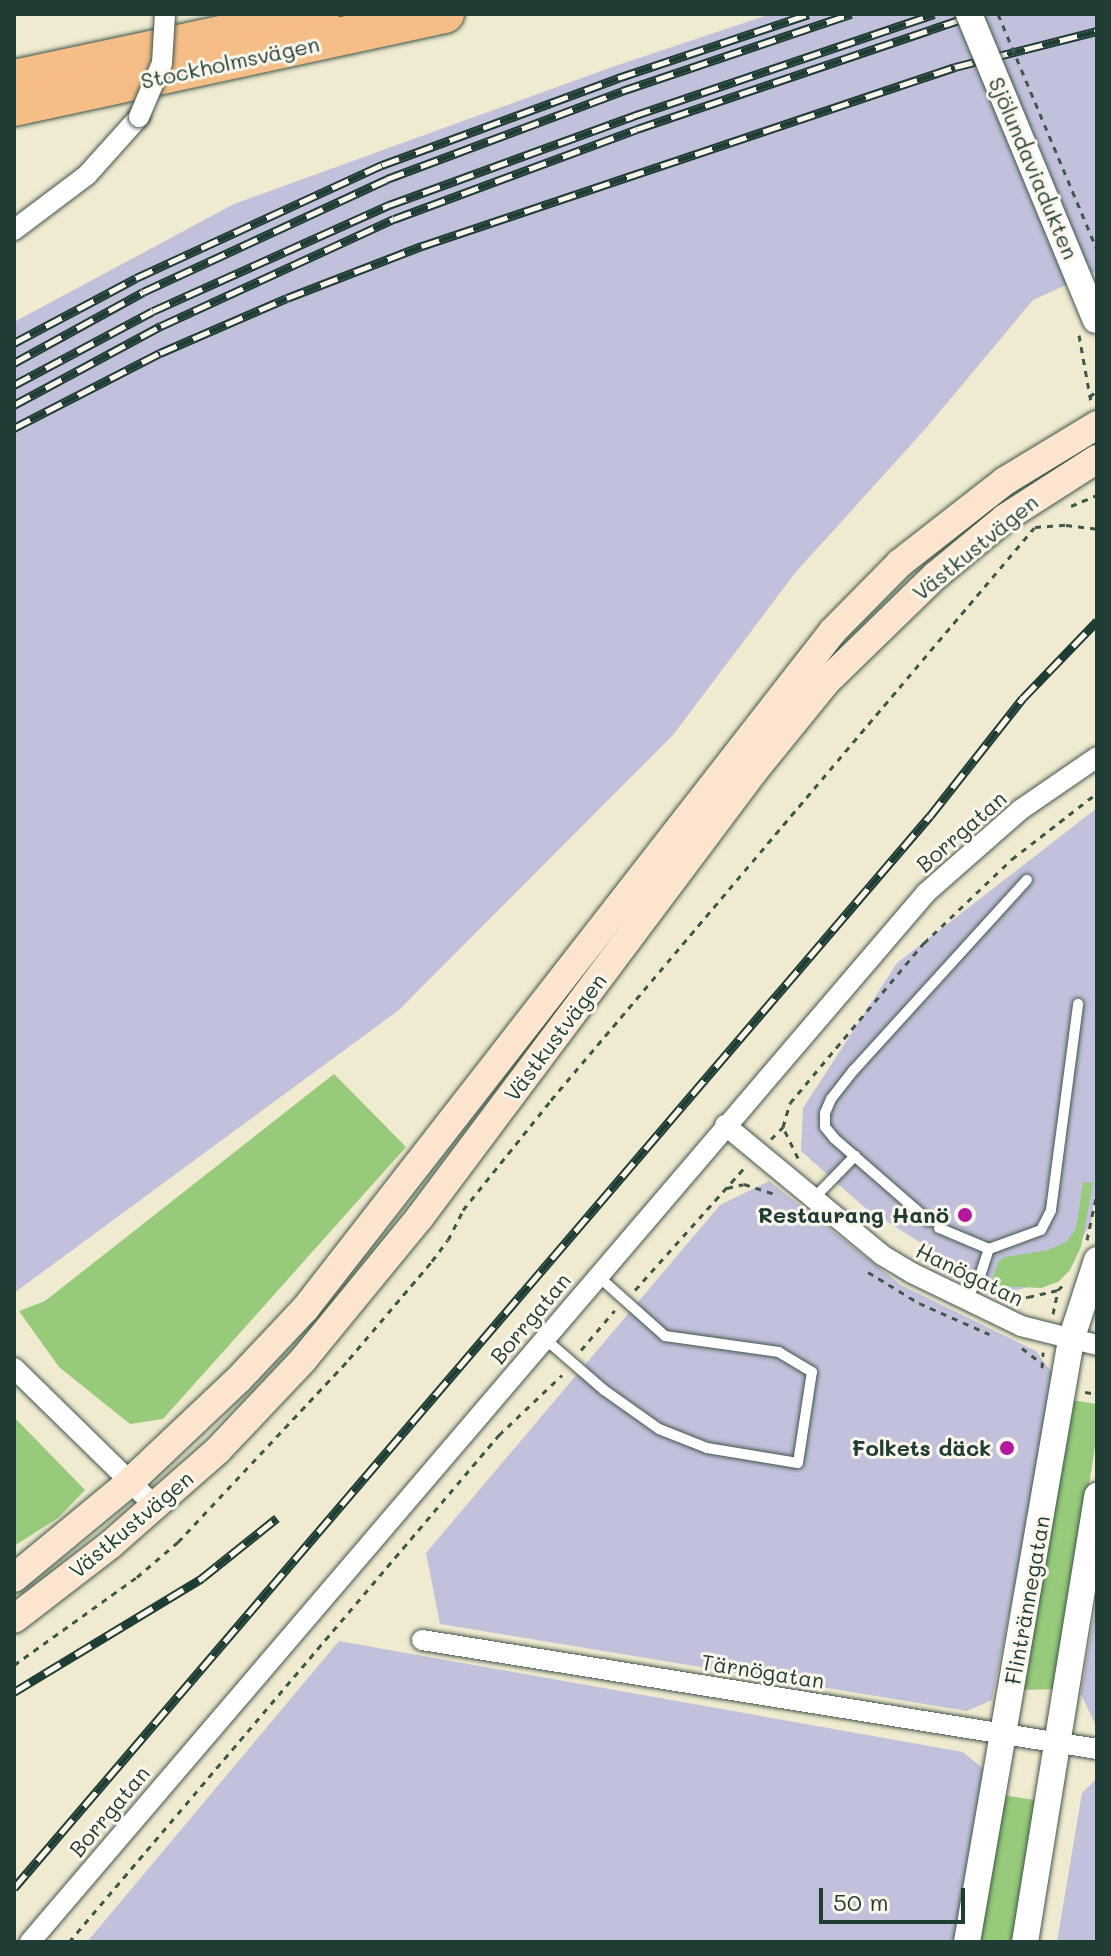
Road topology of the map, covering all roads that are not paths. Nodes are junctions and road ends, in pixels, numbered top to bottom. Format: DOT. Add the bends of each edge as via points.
graph roads {
  1 [pos="165,14"];
  2 [pos="320,14"];
  3 [pos="445,14"];
  4 [pos="969,14"];
  5 [pos="984,14"];
  6 [pos="14,79"];
  7 [pos="14,107"];
  8 [pos="14,230"];
  9 [pos="1097,282"];
  10 [pos="1090,324"];
  11 [pos="1097,425"];
  12 [pos="1097,459"];
  13 [pos="1097,757"];
  14 [pos="1027,880"];
  15 [pos="1078,1004"];
  16 [pos="725,1125"];
  17 [pos="855,1156"];
  18 [pos="820,1192"];
  19 [pos="989,1249"];
  20 [pos="1091,1253"];
  21 [pos="597,1275"];
  22 [pos="971,1293"];
  23 [pos="544,1338"];
  24 [pos="1071,1340"];
  25 [pos="1097,1345"];
  26 [pos="14,1368"];
  27 [pos="130,1482"];
  28 [pos="1097,1496"];
  29 [pos="155,1506"];
  30 [pos="14,1578"];
  31 [pos="14,1619"];
  32 [pos="422,1640"];
  33 [pos="1003,1734"];
  34 [pos="1058,1742"];
  35 [pos="1097,1749"];
  36 [pos="30,1942"];
  37 [pos="967,1942"];
  38 [pos="1025,1942"];
  1 -- 8 [label="street, bridge" via="162,63 139,117 87,175"];
  2 -- 6 [label="highway, Stockholmsvägen"];
  3 -- 7 [label="highway, Stockholmsvägen"];
  4 -- 10 [label="street, Sjölundaviadukten, bridge"];
  5 -- 9 [label="street, Sjölundaviadukten"];
  11 -- 27 [label="main road, Västkustvägen" via="1005,481 900,563 833,631 346,1260 238,1380"];
  12 -- 29 [label="main road, Västkustvägen" via="1005,518 926,584 826,682 420,1217 303,1360 218,1450"];
  13 -- 16 [label="street, Borrgatan" via="1020,810 926,893"];
  14 -- 17 [label="lane" via="831,1099 825,1127"];
  15 -- 19 [label="lane" via="1051,1210 1041,1230"];
  16 -- 18 [label="street, Hanögatan"];
  16 -- 21 [label="street, Borrgatan"];
  17 -- 18 [label="lane"];
  17 -- 19 [label="lane" via="934,1224"];
  18 -- 22 [label="street, Hanögatan" via="882,1255"];
  19 -- 22 [label="lane"];
  20 -- 24 [label="street, Flintrännegatan"];
  21 -- 23 [label="street, Borrgatan"];
  21 -- 23 [label="lane" via="665,1336 779,1352 812,1372 798,1463 707,1448 659,1429"];
  22 -- 24 [label="street, Hanögatan" via="1021,1326"];
  23 -- 36 [label="street, Borrgatan"];
  24 -- 25 [label="street, Hanögatan"];
  24 -- 33 [label="street, Flintrännegatan"];
  26 -- 27 [label="street"];
  27 -- 29 [label="street"];
  27 -- 30 [label="main road, Västkustvägen"];
  28 -- 34 [label="street"];
  29 -- 31 [label="main road, Västkustvägen"];
  32 -- 33 [label="street, Tärnögatan"];
  33 -- 34 [label="street, Tärnögatan"];
  33 -- 37 [label="street, Flintrännegatan"];
  34 -- 35 [label="street, Tärnögatan"];
  34 -- 38 [label="street"];
}
